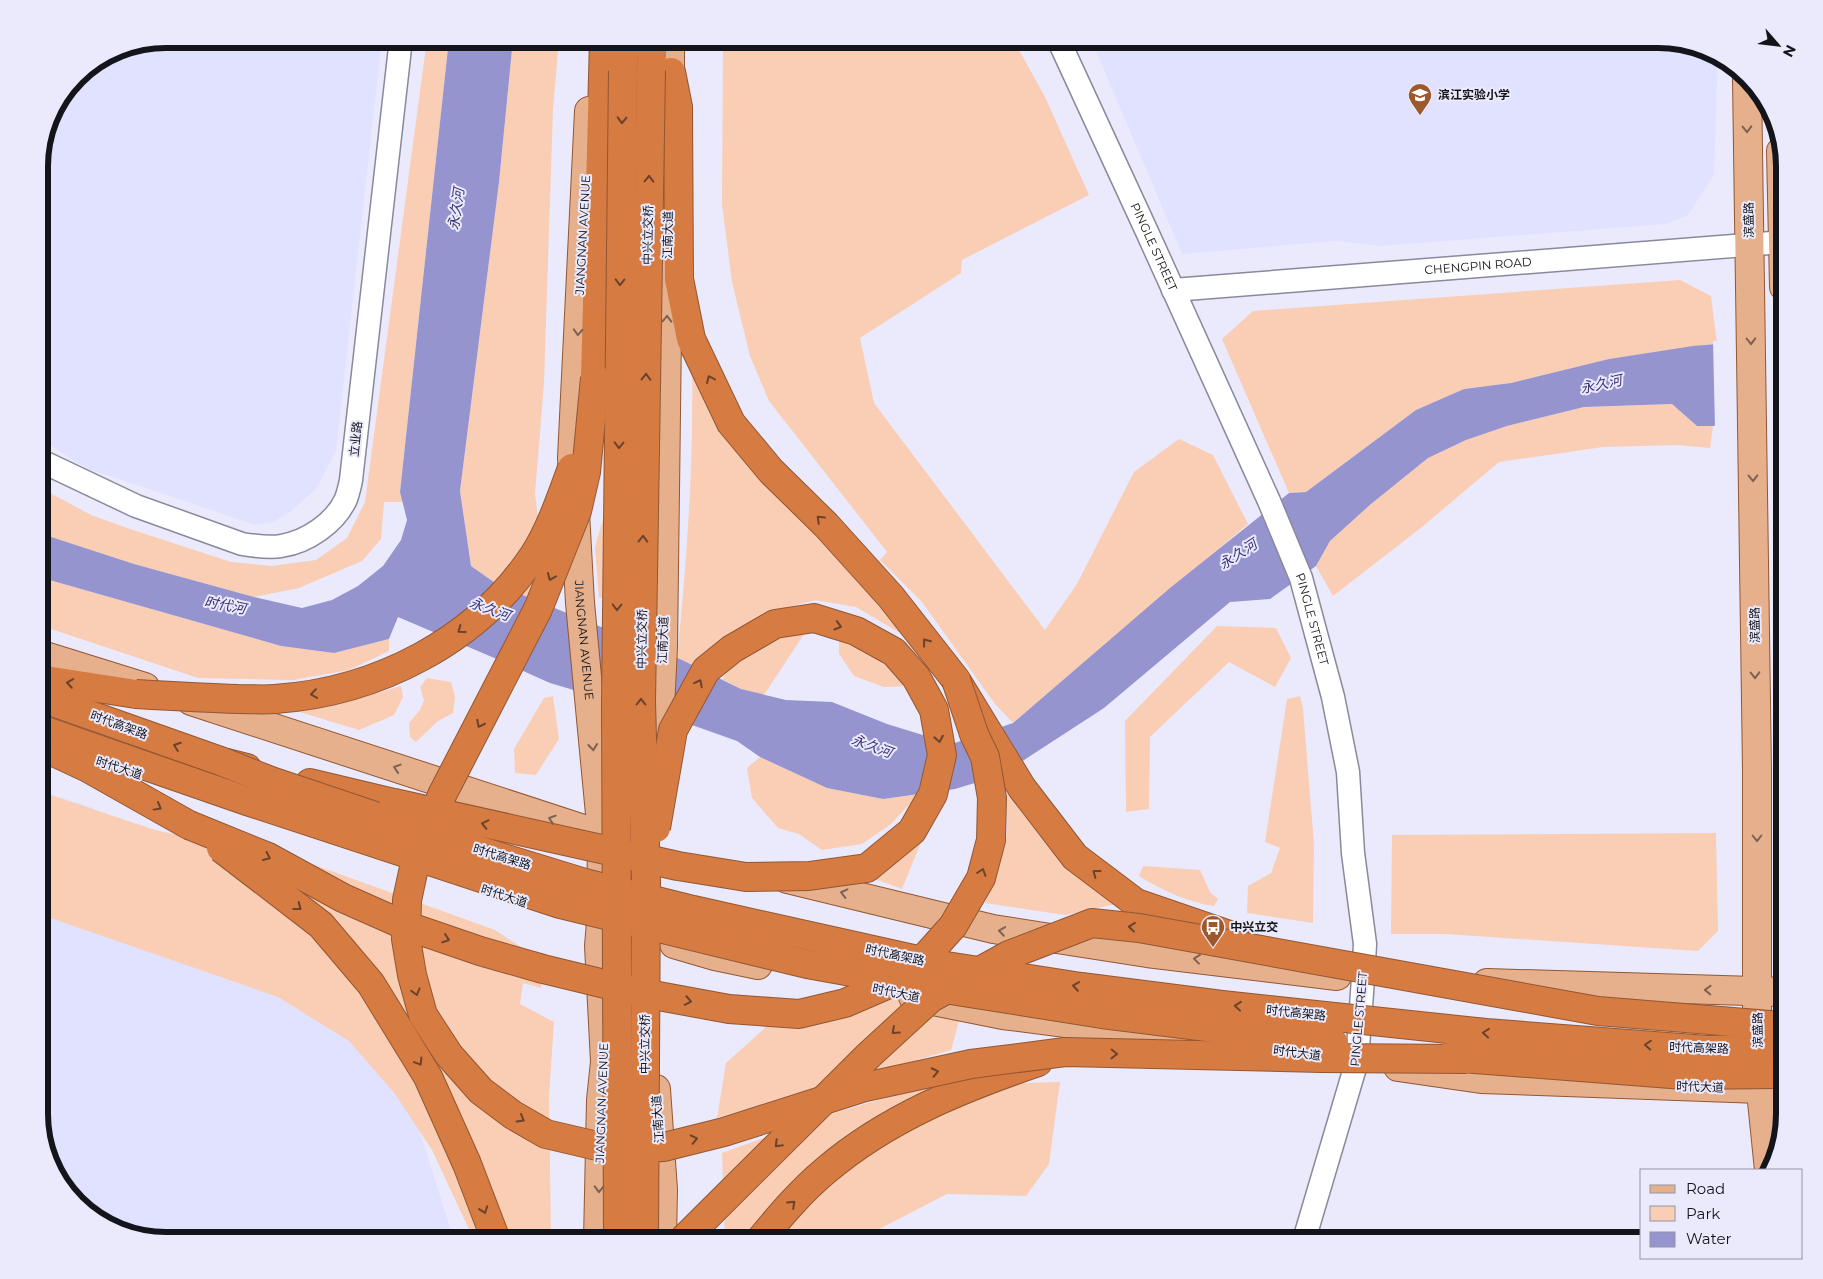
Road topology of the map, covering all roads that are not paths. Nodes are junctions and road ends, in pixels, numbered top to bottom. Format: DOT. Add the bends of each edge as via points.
graph roads {
  1 [pos="400,48"];
  2 [pos="593,48"];
  3 [pos="607,48"];
  4 [pos="622,48"];
  5 [pos="655,48"];
  6 [pos="667,48"];
  7 [pos="1062,48"];
  8 [pos="613,71"];
  9 [pos="661,71"];
  10 [pos="1747,89"];
  11 [pos="1776,242"];
  12 [pos="1749,244"];
  13 [pos="1173,290"];
  14 [pos="595,378"];
  15 [pos="48,464"];
  16 [pos="48,657"];
  17 [pos="48,679"];
  18 [pos="956,680"];
  19 [pos="48,700"];
  20 [pos="48,731"];
  21 [pos="48,746"];
  22 [pos="48,748"];
  23 [pos="223,762"];
  24 [pos="189,825"];
  25 [pos="602,835"];
  26 [pos="649,847"];
  27 [pos="646,880"];
  28 [pos="601,922"];
  29 [pos="655,939"];
  30 [pos="1284,954"];
  31 [pos="1363,979"];
  32 [pos="1757,991"];
  33 [pos="1776,992"];
  34 [pos="1776,1025"];
  35 [pos="1776,1048"];
  36 [pos="1065,1052"];
  37 [pos="1466,1059"];
  38 [pos="1358,1061"];
  39 [pos="605,1062"];
  40 [pos="654,1069"];
  41 [pos="1776,1074"];
  42 [pos="1772,1091"];
  43 [pos="1770,1148"];
  44 [pos="493,1232"];
  45 [pos="598,1232"];
  46 [pos="618,1232"];
  47 [pos="644,1232"];
  48 [pos="662,1232"];
  49 [pos="691,1232"];
  50 [pos="766,1232"];
  51 [pos="1306,1232"];
  1 -- 15 [label="street, 立业路" via="352,480 346,500 333,517 318,532 281,547 242,544 136,506"];
  2 -- 25 [label="main road, JIANGNAN AVENUE, one-way" via="572,458 580,603"];
  3 -- 8 [label="highway"];
  4 -- 8 [label="highway, JIANGNAN AVENUE"];
  5 -- 9 [label="highway, 中兴立交桥"];
  6 -- 9 [label="main road, 江南大道"];
  7 -- 13 [label="street, PINGLE STREET"];
  8 -- 14 [label="highway"];
  8 -- 46 [label="highway, JIANGNAN AVENUE, one-way, bridge"];
  18 -- 9 [label="highway, one-way" via="891,596 771,471 731,423 691,339 679,279 678,106"];
  26 -- 9 [label="main road, 江南大道, one-way" via="656,790 663,648"];
  27 -- 9 [label="highway, 中兴立交桥, one-way, bridge" via="641,702"];
  10 -- 12 [label="main road, 滨盛路, one-way"];
  11 -- 12 [label="street, CHENGPIN ROAD"];
  12 -- 13 [label="street, CHENGPIN ROAD"];
  12 -- 32 [label="main road, 滨盛路, one-way"];
  13 -- 31 [label="street, PINGLE STREET" via="1301,578 1333,697 1348,772 1353,853 1365,944"];
  14 -- 17 [label="highway, one-way, bridge" via="580,443 560,502 534,554 506,590 475,620 434,651 368,681 333,691 275,700 136,694"];
  14 -- 36 [label="highway, one-way, bridge" via="586,472 577,511 538,609 442,795 415,863 407,900 406,939 412,975 423,1015 449,1055 481,1092 522,1120 546,1134 610,1149 664,1146 724,1132 865,1087 970,1064"];
  25 -- 16 [label="main road, one-way"];
  24 -- 18 [label="highway, one-way, bridge" via="268,857 343,898 404,925 480,951 642,993 729,1009 799,1014 845,1003 889,984 927,955 953,926 981,878 991,840 992,798 985,757"];
  30 -- 18 [label="highway, one-way, bridge" via="1136,903 1074,857 1022,788"];
  23 -- 19 [label="highway, 时代高架路, one-way"];
  20 -- 37 [label="highway, 时代高架路, bridge" via="247,801 560,904 807,964 1102,1014"];
  21 -- 28 [label="main road, 时代大道" via="549,911"];
  22 -- 24 [label="highway, one-way"];
  27 -- 23 [label="highway, one-way, bridge" via="650,862 652,853 674,730 706,670 732,650 775,624 814,618 856,632 894,652 916,677 934,710 942,755 933,794 912,831 867,868 808,876 746,877 678,866 668,864 659,862 649,860 583,845 507,829 441,814"];
  35 -- 23 [label="highway, 时代高架路, one-way, bridge" via="1707,1050 1486,1034 1100,990 940,965 585,883 328,800"];
  24 -- 44 [label="highway, one-way, bridge" via="322,925 371,984 428,1077"];
  25 -- 26 [label="main road"];
  25 -- 28 [label="main road, JIANGNAN AVENUE"];
  26 -- 29 [label="main road, 江南大道"];
  31 -- 26 [label="main road, one-way" via="1147,953 993,929"];
  27 -- 47 [label="highway, 中兴立交桥, bridge"];
  28 -- 29 [label="main road, 时代大道"];
  28 -- 39 [label="main road, JIANGNAN AVENUE" via="599,946"];
  29 -- 38 [label="main road, 时代大道" via="715,956 1003,1015"];
  29 -- 40 [label="main road, 江南大道"];
  30 -- 34 [label="highway, bridge" via="1598,1011"];
  30 -- 49 [label="highway, one-way, bridge" via="1139,928 1092,923 1009,955 931,998 868,1055"];
  32 -- 31 [label="main road, one-way"];
  31 -- 38 [label="street, PINGLE STREET"];
  32 -- 33 [label="main road"];
  32 -- 42 [label="main road, 滨盛路"];
  36 -- 37 [label="highway, one-way, bridge"];
  50 -- 36 [label="highway, one-way, bridge" via="825,1171 872,1136 961,1089"];
  37 -- 41 [label="highway, 时代高架路, bridge" via="1684,1075"];
  38 -- 42 [label="main road, 时代大道" via="1481,1079"];
  38 -- 51 [label="street, PINGLE STREET"];
  39 -- 40 [label="main road" via="633,1038"];
  39 -- 45 [label="main road, JIANGNAN AVENUE, one-way"];
  40 -- 48 [label="main road, 江南大道"];
  42 -- 43 [label="main road, 滨盛路"];
}
